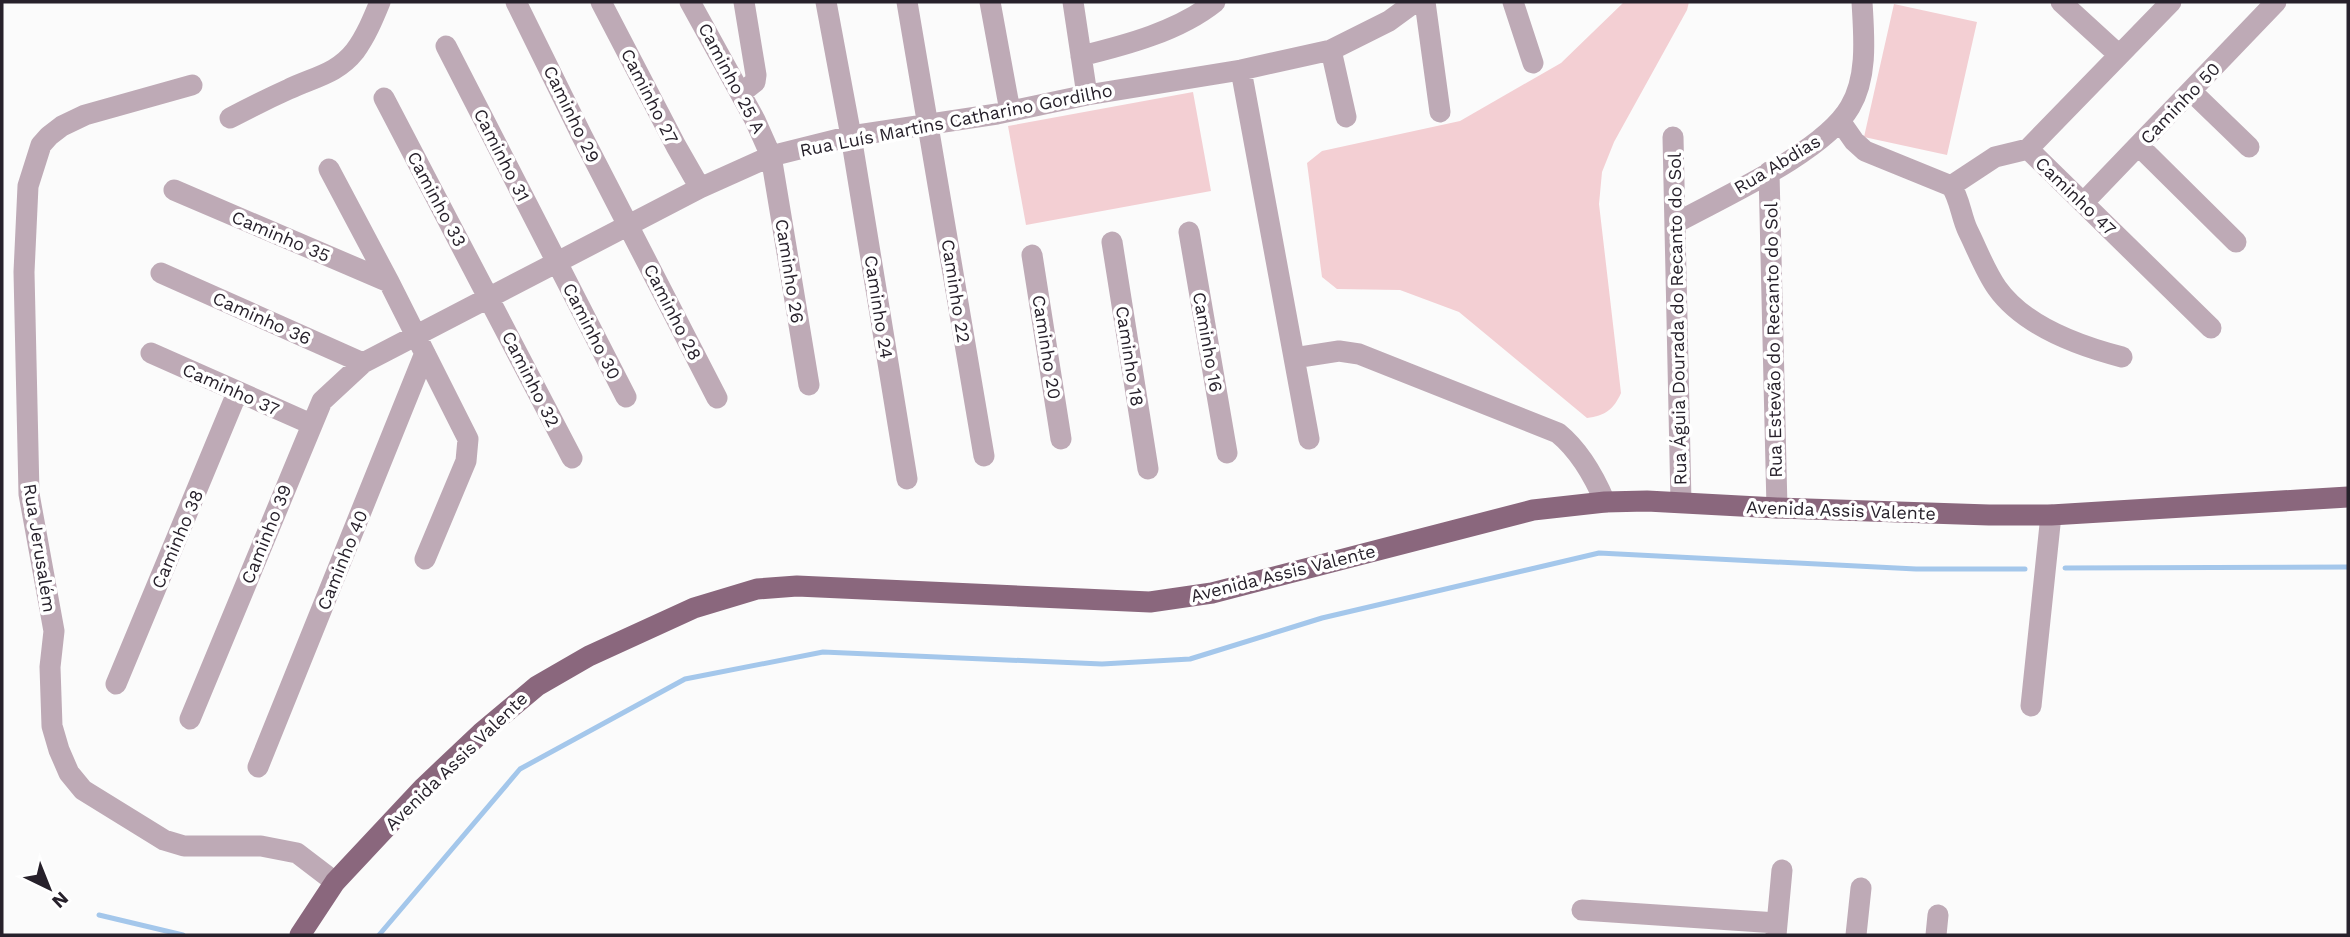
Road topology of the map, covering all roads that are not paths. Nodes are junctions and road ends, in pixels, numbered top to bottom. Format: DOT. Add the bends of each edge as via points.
graph roads {
  1 [pos="380,2"];
  2 [pos="516,2"];
  3 [pos="601,2"];
  4 [pos="690,2"];
  5 [pos="744,2"];
  6 [pos="826,2"];
  7 [pos="906,2"];
  8 [pos="990,2"];
  9 [pos="1073,2"];
  10 [pos="1215,2"];
  11 [pos="1415,2"];
  12 [pos="1425,2"];
  13 [pos="1513,2"];
  14 [pos="1861,2"];
  15 [pos="2061,2"];
  16 [pos="2171,2"];
  17 [pos="2276,2"];
  18 [pos="446,46"];
  19 [pos="1332,50"];
  20 [pos="2119,55"];
  21 [pos="1081,56"];
  22 [pos="1533,63"];
  23 [pos="1241,70"];
  24 [pos="192,85"];
  25 [pos="2191,91"];
  26 [pos="741,93"];
  27 [pos="1087,95"];
  28 [pos="384,98"];
  29 [pos="1010,111"];
  30 [pos="1440,112"];
  31 [pos="1346,117"];
  32 [pos="230,118"];
  33 [pos="1840,121"];
  34 [pos="929,125"];
  35 [pos="852,136"];
  36 [pos="1673,136"];
  37 [pos="2139,146"];
  38 [pos="2249,147"];
  39 [pos="2028,149"];
  40 [pos="771,156"];
  41 [pos="329,169"];
  42 [pos="1769,172"];
  43 [pos="700,188"];
  44 [pos="1952,188"];
  45 [pos="174,190"];
  46 [pos="2083,203"];
  47 [pos="1676,223"];
  48 [pos="628,227"];
  49 [pos="1189,232"];
  50 [pos="1112,242"];
  51 [pos="2236,242"];
  52 [pos="1032,255"];
  53 [pos="557,264"];
  54 [pos="161,273"];
  55 [pos="389,282"];
  56 [pos="490,299"];
  57 [pos="2211,328"];
  58 [pos="421,345"];
  59 [pos="151,353"];
  60 [pos="2122,357"];
  61 [pos="1294,358"];
  62 [pos="363,363"];
  63 [pos="809,385"];
  64 [pos="237,393"];
  65 [pos="626,397"];
  66 [pos="717,398"];
  67 [pos="311,424"];
  68 [pos="1061,439"];
  69 [pos="1309,439"];
  70 [pos="1227,453"];
  71 [pos="984,456"];
  72 [pos="572,458"];
  73 [pos="1148,469"];
  74 [pos="906,479"];
  75 [pos="2348,497"];
  76 [pos="1605,502"];
  77 [pos="1681,502"];
  78 [pos="1777,508"];
  79 [pos="2051,515"];
  80 [pos="425,559"];
  81 [pos="116,684"];
  82 [pos="2031,706"];
  83 [pos="190,719"];
  84 [pos="258,767"];
  85 [pos="1782,870"];
  86 [pos="335,882"];
  87 [pos="1861,888"];
  88 [pos="1582,910"];
  89 [pos="1777,929"];
  90 [pos="300,935"];
  91 [pos="1856,935"];
  1 -- 32 [label="street" via="366,34 339,66"];
  2 -- 48 [label="street, Caminho 29"];
  3 -- 43 [label="street, Caminho 27"];
  4 -- 26 [label="street, Caminho 25 A"];
  5 -- 26 [label="street" via="756,75 755,82"];
  6 -- 35 [label="street, Caminho 24"];
  7 -- 34 [label="street, Caminho 22"];
  8 -- 29 [label="street"];
  9 -- 21 [label="street"];
  10 -- 21 [label="street" via="1147,38"];
  11 -- 19 [label="street, Rua Luís Martins Catharino Gordilho"];
  12 -- 30 [label="street"];
  13 -- 22 [label="street"];
  14 -- 33 [label="street, Rua Abdias" via="1862,69 1851,106"];
  15 -- 20 [label="street"];
  16 -- 20 [label="street, Caminho 47"];
  17 -- 25 [label="street, Caminho 50"];
  18 -- 53 [label="street, Caminho 31"];
  19 -- 23 [label="street, Rua Luís Martins Catharino Gordilho"];
  19 -- 31 [label="street"];
  20 -- 39 [label="street, Caminho 47"];
  21 -- 27 [label="street"];
  23 -- 27 [label="street, Rua Luís Martins Catharino Gordilho"];
  23 -- 61 [label="street"];
  24 -- 86 [label="street, Rua Jerusalém" via="85,115 62,126 41,145 28,186 24,272 29,494 54,631 52,726 69,773 83,790 164,840 184,846 261,846 297,853"];
  25 -- 37 [label="street, Caminho 50"];
  25 -- 38 [label="street"];
  26 -- 40 [label="street, Caminho 25 A"];
  27 -- 29 [label="street, Rua Luís Martins Catharino Gordilho"];
  28 -- 56 [label="street, Caminho 33"];
  29 -- 34 [label="street, Rua Luís Martins Catharino Gordilho"];
  33 -- 42 [label="street, Rua Abdias" via="1814,144"];
  33 -- 44 [label="street" via="1865,151"];
  34 -- 35 [label="street, Rua Luís Martins Catharino Gordilho"];
  34 -- 71 [label="street, Caminho 22"];
  35 -- 40 [label="street, Rua Luís Martins Catharino Gordilho"];
  35 -- 74 [label="street, Caminho 24"];
  36 -- 47 [label="street, Rua Águia Dourada do Recanto do Sol"];
  37 -- 46 [label="street, Caminho 50"];
  37 -- 51 [label="street"];
  39 -- 44 [label="street" via="1994,157"];
  39 -- 46 [label="street, Caminho 47"];
  40 -- 43 [label="street, Rua Luís Martins Catharino Gordilho"];
  40 -- 63 [label="street, Caminho 26"];
  41 -- 55 [label="street"];
  42 -- 47 [label="street, Rua Abdias"];
  42 -- 78 [label="street, Rua Estevão do Recanto do Sol"];
  43 -- 48 [label="street, Rua Luís Martins Catharino Gordilho"];
  44 -- 60 [label="street" via="1992,281 2008,301 2062,337"];
  45 -- 55 [label="street, Caminho 35"];
  46 -- 57 [label="street, Caminho 47"];
  47 -- 77 [label="street, Rua Águia Dourada do Recanto do Sol"];
  48 -- 53 [label="street, Rua Luís Martins Catharino Gordilho"];
  48 -- 66 [label="street, Caminho 28"];
  49 -- 70 [label="street, Caminho 16"];
  50 -- 73 [label="street, Caminho 18"];
  52 -- 68 [label="street, Caminho 20"];
  53 -- 56 [label="street, Rua Luís Martins Catharino Gordilho"];
  53 -- 65 [label="street, Caminho 30"];
  54 -- 62 [label="street, Caminho 36"];
  55 -- 58 [label="street"];
  56 -- 58 [label="street, Rua Luís Martins Catharino Gordilho"];
  56 -- 72 [label="street, Caminho 32"];
  58 -- 62 [label="street, Rua Luís Martins Catharino Gordilho"];
  58 -- 80 [label="street" via="468,439 468,452"];
  58 -- 84 [label="street, Caminho 40"];
  59 -- 64 [label="street, Caminho 37"];
  61 -- 69 [label="street"];
  61 -- 76 [label="street" via="1339,351 1359,354 1558,433 1594,477"];
  62 -- 67 [label="street, Caminho 39" via="322,401"];
  64 -- 67 [label="street, Caminho 37"];
  64 -- 81 [label="street, Caminho 38"];
  67 -- 83 [label="street, Caminho 39"];
  75 -- 79 [label="main road, Avenida Assis Valente"];
  76 -- 77 [label="main road, Avenida Assis Valente"];
  76 -- 86 [label="main road, Avenida Assis Valente" via="1522,512 1212,593 1150,602 797,586 736,594 659,623 537,685 424,787"];
  77 -- 78 [label="main road, Avenida Assis Valente"];
  78 -- 79 [label="main road, Avenida Assis Valente"];
  79 -- 82 [label="street"];
  85 -- 89 [label="street"];
  86 -- 90 [label="main road, Avenida Assis Valente"];
  87 -- 91 [label="street"];
  88 -- 89 [label="street"];
}
